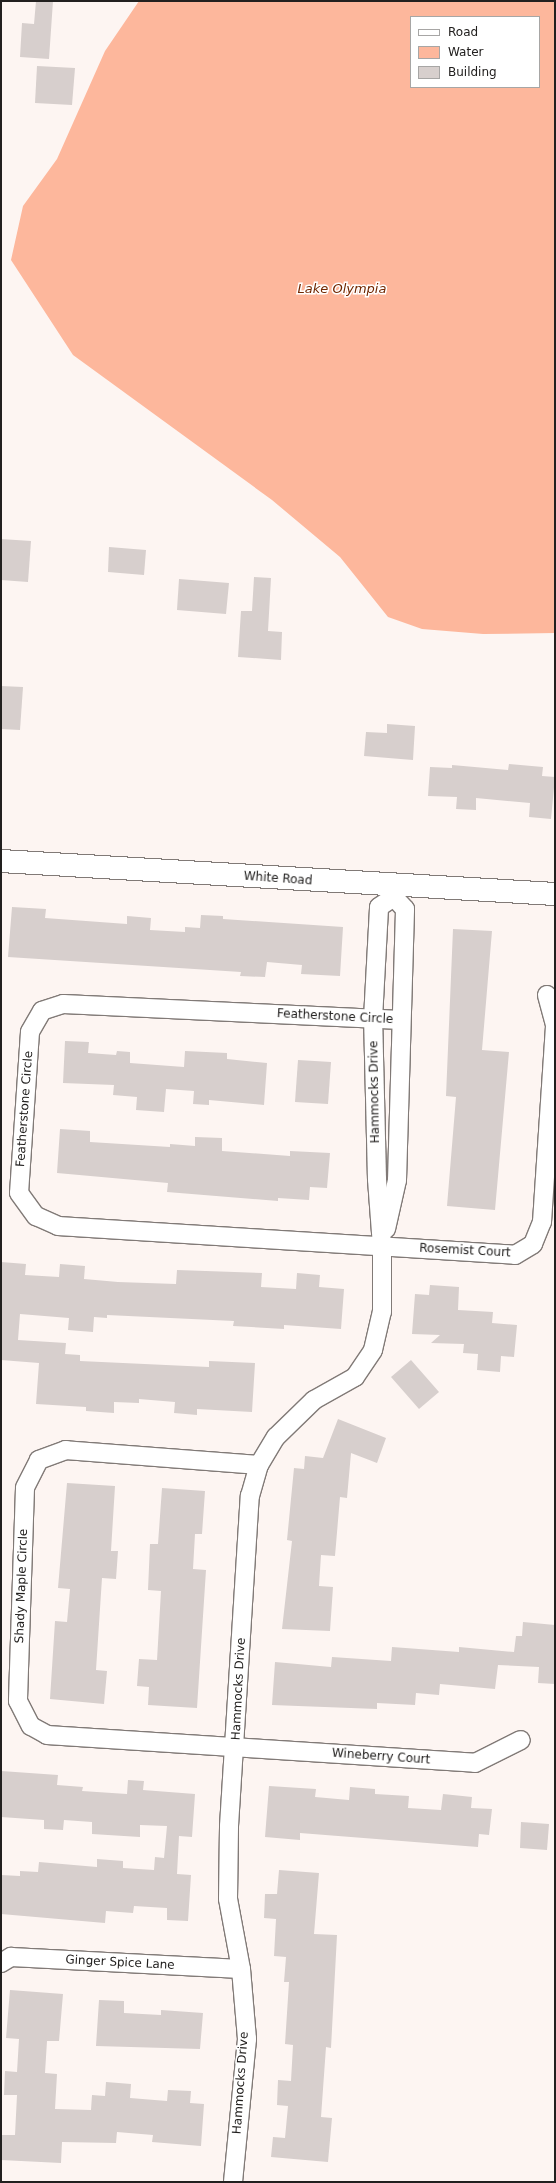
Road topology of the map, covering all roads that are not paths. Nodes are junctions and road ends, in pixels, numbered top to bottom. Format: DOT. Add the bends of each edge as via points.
graph roads {
  1 [pos="1,861"];
  2 [pos="395,892"];
  3 [pos="555,894"];
  4 [pos="547,995"];
  5 [pos="373,1019"];
  6 [pos="401,1020"];
  7 [pos="382,1246"];
  8 [pos="259,1465"];
  9 [pos="520,1740"];
  10 [pos="236,1748"];
  11 [pos="1,1963"];
  12 [pos="241,1969"];
  13 [pos="233,2182"];
  1 -- 2 [label="street, White Road"];
  2 -- 3 [label="street, White Road"];
  2 -- 5 [label="street, Hammocks Drive" via="379,907"];
  2 -- 6 [label="street, Hammocks Drive" via="405,909"];
  4 -- 7 [label="street, Rosemist Court" via="555,1025 542,1222 533,1244 516,1255"];
  5 -- 6 [label="street, Featherstone Circle"];
  5 -- 7 [label="street, Hammocks Drive" via="377,1179"];
  5 -- 7 [label="street, Featherstone Circle" via="63,1004 42,1011 30,1032 20,1193 36,1216 58,1226"];
  6 -- 7 [label="street, Hammocks Drive" via="397,1180"];
  7 -- 8 [label="street, Hammocks Drive" via="382,1312 373,1350 355,1377 314,1400 276,1437"];
  8 -- 10 [label="street, Hammocks Drive" via="250,1496"];
  8 -- 10 [label="street, Shady Maple Circle" via="66,1450 39,1460 25,1488 18,1701 31,1726 47,1735"];
  9 -- 10 [label="street, Wineberry Court" via="475,1763"];
  10 -- 12 [label="street, Hammocks Drive" via="229,1826 228,1899"];
  11 -- 12 [label="street, Ginger Spice Lane" via="10,1957"];
  12 -- 13 [label="street, Hammocks Drive" via="247,2039"];
}
